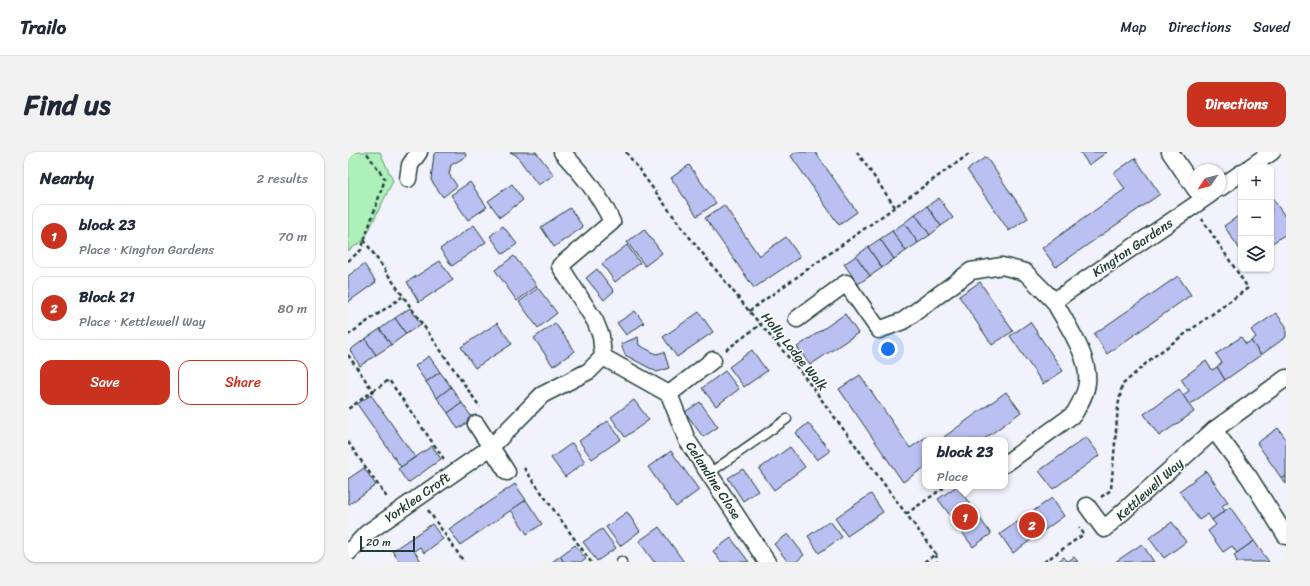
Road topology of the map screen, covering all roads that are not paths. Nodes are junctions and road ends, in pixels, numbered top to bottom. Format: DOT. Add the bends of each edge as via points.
graph roads {
  1 [pos="418,152"];
  2 [pos="562,152"];
  3 [pos="1170,152"];
  4 [pos="1272,152"];
  5 [pos="1254,164"];
  6 [pos="1238,175"];
  7 [pos="408,179"];
  8 [pos="1190,182"];
  9 [pos="1226,184"];
  10 [pos="1196,200"];
  11 [pos="1054,301"];
  12 [pos="797,320"];
  13 [pos="603,357"];
  14 [pos="713,360"];
  15 [pos="1285,380"];
  16 [pos="669,394"];
  17 [pos="479,417"];
  18 [pos="787,419"];
  19 [pos="1214,430"];
  20 [pos="491,447"];
  21 [pos="1008,462"];
  22 [pos="514,467"];
  23 [pos="708,474"];
  24 [pos="1087,506"];
  25 [pos="1286,536"];
  26 [pos="348,553"];
  27 [pos="767,562"];
  1 -- 7 [label="street" via="410,165"];
  2 -- 13 [label="street" via="604,204 612,222 560,266 595,321 601,336"];
  3 -- 8 [label="street"];
  4 -- 5 [label="street"];
  6 -- 9 [label="street"];
  10 -- 11 [label="street, Kington Gardens"];
  11 -- 12 [label="street" via="1025,272 1002,266 971,271 903,321 879,330 846,283"];
  11 -- 21 [label="street" via="1087,363 1087,384 1074,414"];
  13 -- 16 [label="street"];
  13 -- 20 [label="street, Yorklea Croft" via="589,371 542,395"];
  14 -- 16 [label="street"];
  15 -- 19 [label="street, Kettlewell Way"];
  16 -- 23 [label="street, Celandine Close" via="687,440"];
  17 -- 20 [label="street"];
  18 -- 23 [label="lane"];
  19 -- 24 [label="street, Kettlewell Way" via="1104,529"];
  19 -- 25 [label="street" via="1249,477"];
  20 -- 22 [label="street"];
  20 -- 26 [label="street, Yorklea Croft" via="367,533"];
  23 -- 27 [label="street, Celandine Close"];
}
